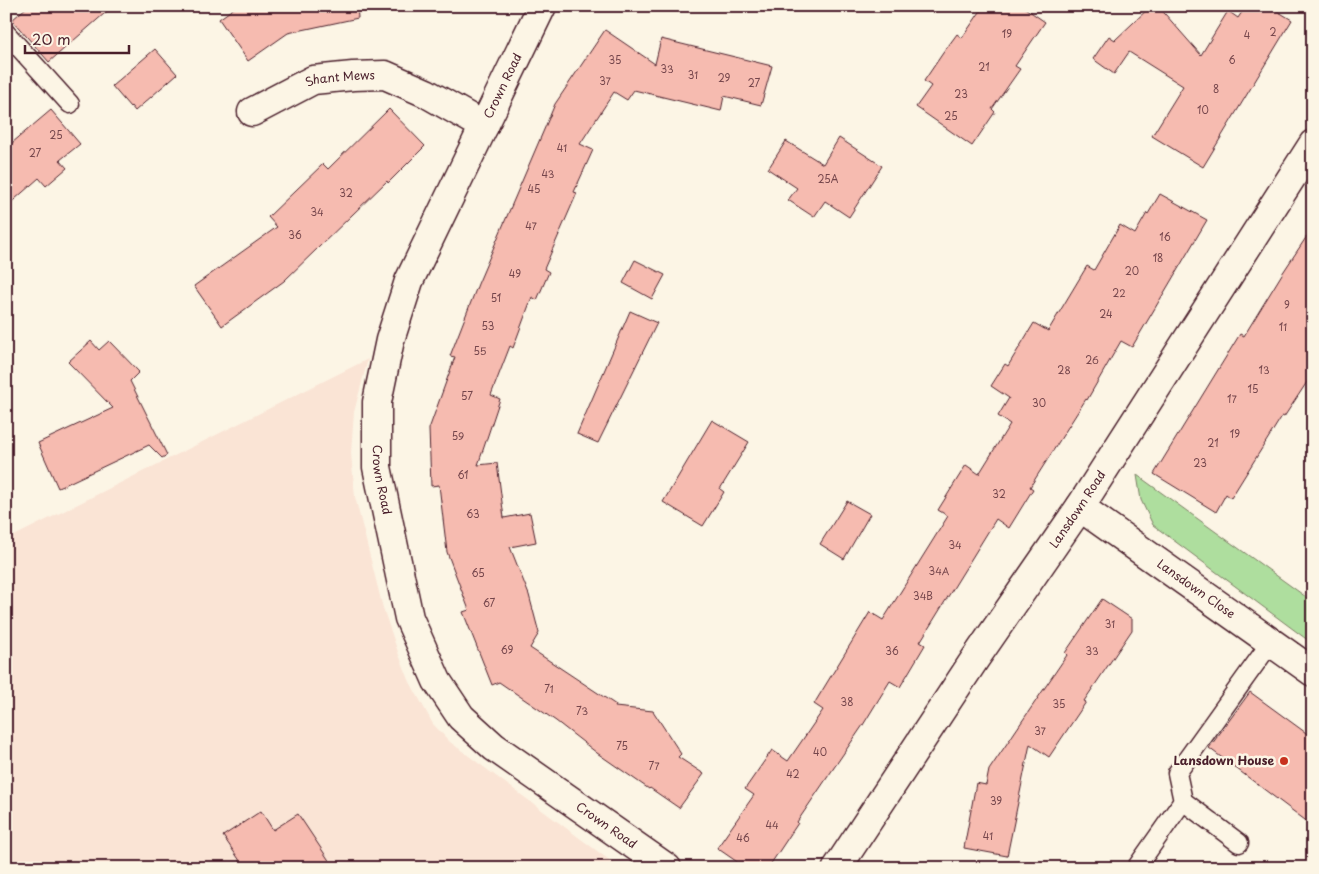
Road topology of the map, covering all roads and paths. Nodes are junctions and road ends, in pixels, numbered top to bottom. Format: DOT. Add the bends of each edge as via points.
graph roads {
  1 [pos="542,6"];
  2 [pos="6,32"];
  3 [pos="70,104"];
  4 [pos="252,112"];
  5 [pos="484,126"];
  6 [pos="1313,144"];
  7 [pos="1080,507"];
  8 [pos="1271,642"];
  9 [pos="1313,672"];
  10 [pos="1183,802"];
  11 [pos="1239,843"];
  12 [pos="667,868"];
  13 [pos="837,868"];
  14 [pos="1136,868"];
  1 -- 5 [label="street, Crown Road"];
  2 -- 3 [label="lane"];
  4 -- 5 [label="street, Shant Mews" via="313,80 385,75 426,93"];
  5 -- 12 [label="street, Crown Road" via="409,282 390,340 377,402 377,467 409,618 437,681 461,716 494,747"];
  6 -- 7 [label="street, Lansdown Road"];
  7 -- 8 [label="street, Lansdown Close"];
  7 -- 13 [label="street, Lansdown Road"];
  8 -- 9 [label="street, Lansdown Close"];
  8 -- 10 [label="lane" via="1177,773"];
  10 -- 11 [label="lane"];
  10 -- 14 [label="lane"];
}
